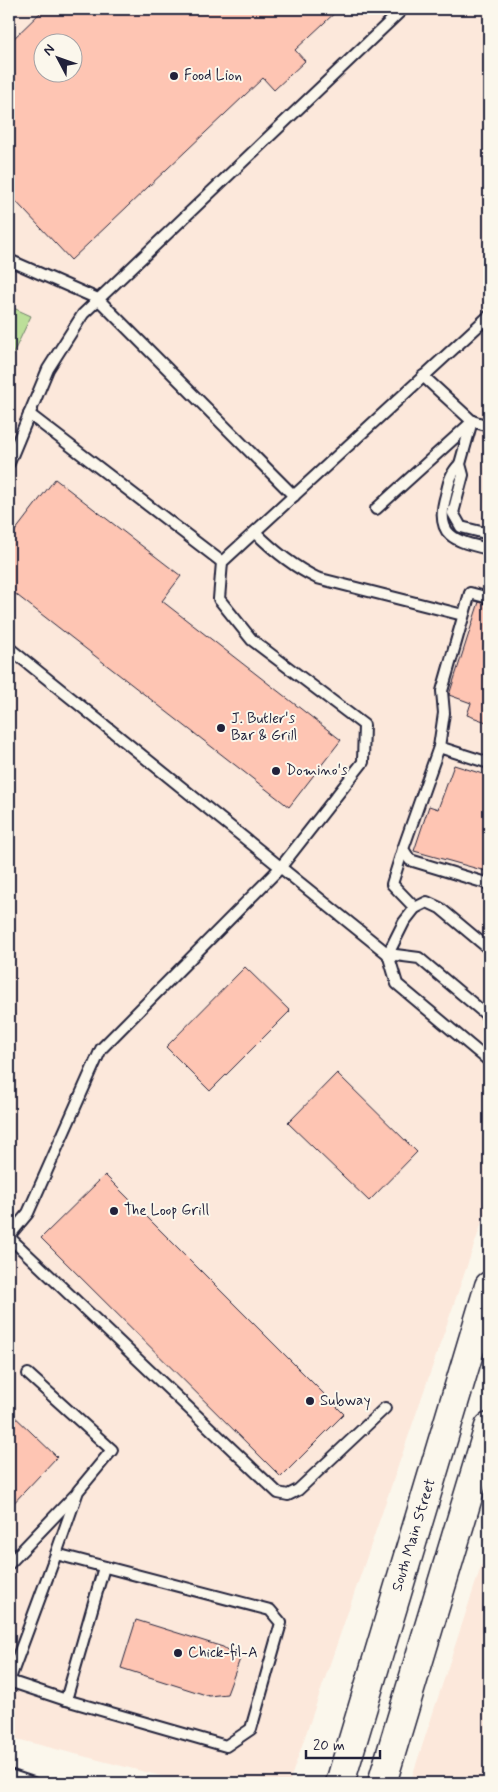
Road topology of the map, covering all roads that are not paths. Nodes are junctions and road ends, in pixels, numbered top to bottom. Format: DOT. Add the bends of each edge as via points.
graph roads {
  1 [pos="403,9"];
  2 [pos="9,260"];
  3 [pos="98,299"];
  4 [pos="489,316"];
  5 [pos="423,376"];
  6 [pos="29,414"];
  7 [pos="472,422"];
  8 [pos="489,426"];
  9 [pos="9,462"];
  10 [pos="460,464"];
  11 [pos="294,496"];
  12 [pos="376,509"];
  13 [pos="255,532"];
  14 [pos="489,534"];
  15 [pos="489,549"];
  16 [pos="222,562"];
  17 [pos="489,598"];
  18 [pos="463,615"];
  19 [pos="9,648"];
  20 [pos="439,747"];
  21 [pos="489,763"];
  22 [pos="403,849"];
  23 [pos="280,868"];
  24 [pos="489,884"];
  25 [pos="415,908"];
  26 [pos="489,949"];
  27 [pos="388,954"];
  28 [pos="489,1017"];
  29 [pos="489,1062"];
  30 [pos="9,1236"];
  31 [pos="489,1286"];
  32 [pos="28,1374"];
  33 [pos="385,1408"];
  34 [pos="489,1427"];
  35 [pos="78,1491"];
  36 [pos="56,1554"];
  37 [pos="9,1564"];
  38 [pos="104,1567"];
  39 [pos="9,1681"];
  40 [pos="66,1700"];
  41 [pos="9,1775"];
  42 [pos="33,1783"];
  43 [pos="340,1783"];
  44 [pos="382,1783"];
  1 -- 3 [label="lane"];
  2 -- 3 [label="lane"];
  3 -- 6 [label="lane" via="83,314 48,368"];
  3 -- 11 [label="lane"];
  4 -- 5 [label="lane"];
  5 -- 7 [label="lane"];
  5 -- 11 [label="lane"];
  6 -- 9 [label="lane"];
  6 -- 16 [label="lane"];
  7 -- 8 [label="lane"];
  7 -- 10 [label="lane"];
  7 -- 12 [label="lane"];
  10 -- 14 [label="lane" via="463,475 453,513 461,527"];
  10 -- 15 [label="lane" via="452,472 441,511 442,523 458,540"];
  11 -- 13 [label="lane"];
  13 -- 16 [label="lane"];
  13 -- 18 [label="lane" via="280,556 317,578"];
  16 -- 23 [label="lane" via="219,599 252,640 364,725 363,762"];
  17 -- 18 [label="lane" via="470,593"];
  18 -- 20 [label="lane" via="442,691 444,713"];
  19 -- 23 [label="lane"];
  20 -- 21 [label="lane"];
  20 -- 22 [label="lane"];
  22 -- 24 [label="lane" via="410,860"];
  22 -- 25 [label="lane" via="392,884"];
  23 -- 27 [label="lane"];
  23 -- 30 [label="lane" via="101,1049 28,1213"];
  25 -- 26 [label="lane" via="427,902 440,908"];
  25 -- 27 [label="lane"];
  27 -- 28 [label="lane" via="419,958"];
  27 -- 29 [label="lane" via="397,984"];
  30 -- 33 [label="lane" via="278,1493 288,1495 298,1490"];
  31 -- 43 [label="main road, South Main Street"];
  32 -- 35 [label="lane" via="112,1450"];
  34 -- 44 [label="main road"];
  35 -- 36 [label="lane"];
  35 -- 37 [label="lane"];
  36 -- 38 [label="lane"];
  36 -- 39 [label="lane"];
  38 -- 40 [label="lane"];
  38 -- 40 [label="lane" via="270,1610 281,1623 279,1632 251,1729 226,1746"];
  39 -- 40 [label="lane"];
  41 -- 42 [label="lane"];
}
